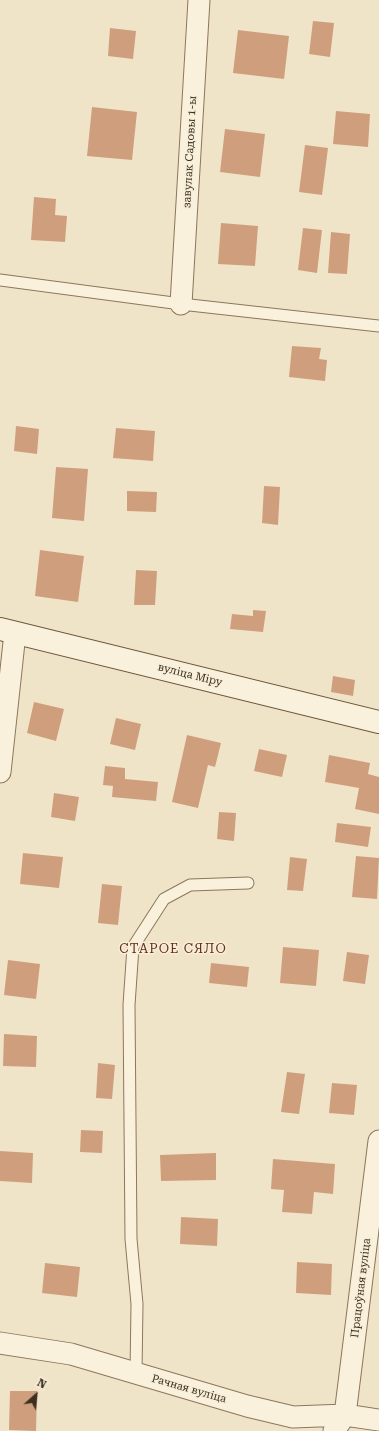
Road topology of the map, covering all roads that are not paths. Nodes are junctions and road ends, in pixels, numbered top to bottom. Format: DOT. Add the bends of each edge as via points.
graph roads {
  1 [pos="199,0"];
  2 [pos="0,280"];
  3 [pos="181,304"];
  4 [pos="379,326"];
  5 [pos="8,631"];
  6 [pos="379,722"];
  7 [pos="0,772"];
  8 [pos="248,883"];
  9 [pos="379,1141"];
  10 [pos="0,1343"];
  11 [pos="136,1373"];
  12 [pos="379,1420"];
  13 [pos="340,1423"];
  1 -- 3 [label="street, завулак Садовы 1-ы"];
  2 -- 3 [label="lane"];
  3 -- 4 [label="lane"];
  5 -- 6 [label="street, вуліца Міру"];
  5 -- 7 [label="street"];
  8 -- 11 [label="lane" via="190,885 164,899 133,946 128,1005 131,1239 137,1304"];
  9 -- 13 [label="street, Працоўная вуліца"];
  10 -- 11 [label="street, Рачная вуліца" via="71,1354"];
  11 -- 13 [label="street, Рачная вуліца" via="247,1406 293,1417"];
  12 -- 13 [label="street, Рачная вуліца"];
}
